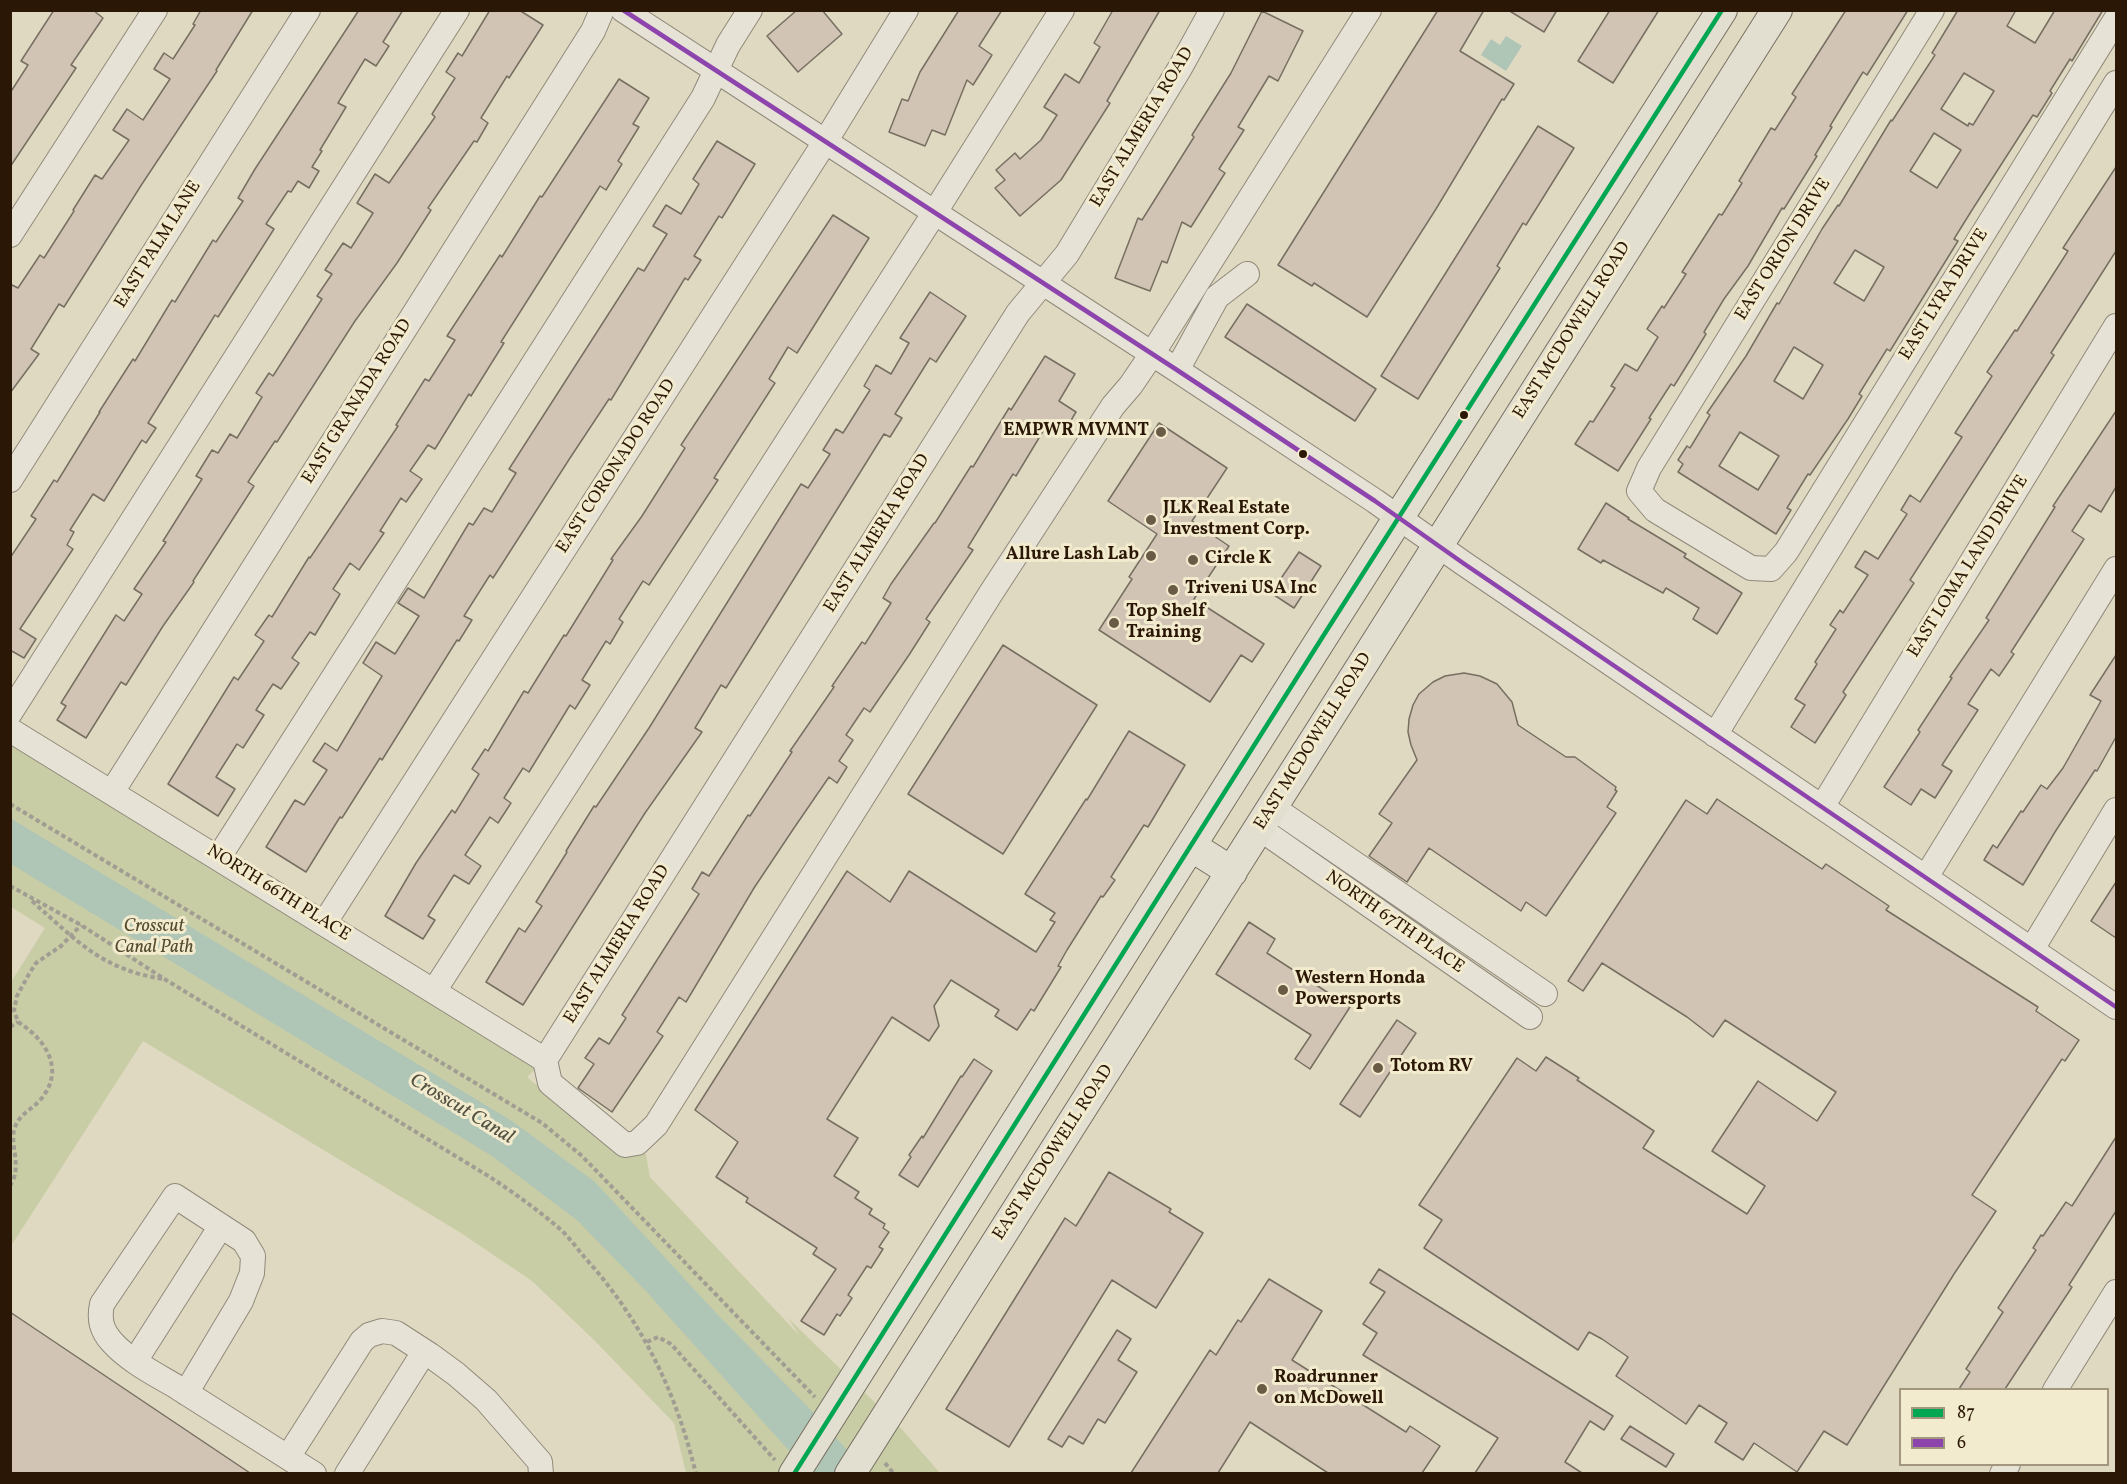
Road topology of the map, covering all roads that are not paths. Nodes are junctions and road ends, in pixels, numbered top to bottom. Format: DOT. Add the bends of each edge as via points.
graph roads {
  1 [pos="155,10"];
  2 [pos="308,10"];
  3 [pos="457,10"];
  4 [pos="602,10"];
  5 [pos="623,10"];
  6 [pos="750,10"];
  7 [pos="906,10"];
  8 [pos="1062,10"];
  9 [pos="1212,10"];
  10 [pos="1369,10"];
  11 [pos="1722,10"];
  12 [pos="1777,10"];
  13 [pos="1932,10"];
  14 [pos="2116,19"];
  15 [pos="716,71"];
  16 [pos="2116,83"];
  17 [pos="825,142"];
  18 [pos="1638,142"];
  19 [pos="1678,167"];
  20 [pos="935,212"];
  21 [pos="10,235"];
  22 [pos="1247,274"];
  23 [pos="1043,282"];
  24 [pos="2116,327"];
  25 [pos="1152,354"];
  26 [pos="1177,370"];
  27 [pos="10,480"];
  28 [pos="1399,518"];
  29 [pos="1438,545"];
  30 [pos="1771,568"];
  31 [pos="2116,570"];
  32 [pos="10,712"];
  33 [pos="10,730"];
  34 [pos="1715,735"];
  35 [pos="112,792"];
  36 [pos="1822,807"];
  37 [pos="2116,810"];
  38 [pos="1265,818"];
  39 [pos="1191,846"];
  40 [pos="219,857"];
  41 [pos="1232,872"];
  42 [pos="1926,877"];
  43 [pos="325,922"];
  44 [pos="2032,949"];
  45 [pos="434,991"];
  46 [pos="1545,994"];
  47 [pos="2116,1007"];
  48 [pos="1530,1017"];
  49 [pos="545,1060"];
  50 [pos="221,1226"];
  51 [pos="2116,1292"];
  52 [pos="424,1352"];
  53 [pos="135,1361"];
  54 [pos="2056,1388"];
  55 [pos="186,1393"];
  56 [pos="288,1457"];
  57 [pos="865,1463"];
  58 [pos="789,1468"];
  59 [pos="314,1473"];
  60 [pos="347,1473"];
  61 [pos="541,1473"];
  1 -- 21 [label="street"];
  2 -- 27 [label="street, EAST PALM LANE"];
  3 -- 32 [label="street"];
  4 -- 35 [label="street, EAST GRANADA ROAD"];
  5 -- 15 [label="street"];
  6 -- 15 [label="street"];
  7 -- 17 [label="street, EAST CORONADO ROAD"];
  8 -- 20 [label="street"];
  9 -- 23 [label="street, EAST ALMERIA ROAD" via="1067,254"];
  10 -- 25 [label="street"];
  11 -- 18 [label="main road"];
  12 -- 19 [label="main road, EAST MCDOWELL ROAD"];
  13 -- 30 [label="street, EAST ORION DRIVE" via="1649,468 1639,491 1654,510 1751,568"];
  14 -- 30 [label="street, EAST LYRA DRIVE" via="1786,552"];
  15 -- 17 [label="street"];
  15 -- 40 [label="street" via="703,98"];
  16 -- 34 [label="street"];
  17 -- 20 [label="street"];
  17 -- 43 [label="street, EAST CORONADO ROAD"];
  18 -- 19 [label="main road"];
  18 -- 28 [label="main road"];
  19 -- 29 [label="main road, EAST MCDOWELL ROAD"];
  20 -- 23 [label="street"];
  20 -- 45 [label="street"];
  22 -- 26 [label="street" via="1217,297"];
  23 -- 25 [label="street"];
  23 -- 49 [label="street, EAST ALMERIA ROAD" via="1018,313"];
  24 -- 36 [label="street, EAST LOMA LAND DRIVE"];
  25 -- 26 [label="street"];
  25 -- 49 [label="street" via="1113,406 991,592 656,1125 637,1143 625,1145 549,1083"];
  26 -- 28 [label="street"];
  28 -- 29 [label="street"];
  28 -- 39 [label="main road"];
  29 -- 34 [label="street"];
  29 -- 38 [label="main road, EAST MCDOWELL ROAD"];
  31 -- 42 [label="street"];
  33 -- 35 [label="street, NORTH 66TH PLACE"];
  34 -- 36 [label="street"];
  35 -- 40 [label="street, NORTH 66TH PLACE"];
  36 -- 42 [label="street"];
  37 -- 44 [label="street"];
  38 -- 41 [label="main road, EAST MCDOWELL ROAD"];
  38 -- 46 [label="street, NORTH 67TH PLACE"];
  38 -- 48 [label="street, NORTH 67TH PLACE"];
  39 -- 41 [label="main road"];
  39 -- 58 [label="main road" via="823,1409"];
  40 -- 43 [label="street, NORTH 66TH PLACE"];
  41 -- 57 [label="main road, EAST MCDOWELL ROAD"];
  42 -- 44 [label="street"];
  43 -- 45 [label="street, NORTH 66TH PLACE"];
  44 -- 47 [label="street"];
  45 -- 49 [label="street, NORTH 66TH PLACE"];
  50 -- 53 [label="street"];
  50 -- 53 [label="street" via="175,1196 102,1304 99,1317 103,1329 112,1343"];
  50 -- 55 [label="street" via="244,1241 253,1256 252,1273 241,1301"];
  51 -- 54 [label="street"];
  52 -- 56 [label="street" via="396,1333 382,1331 369,1335"];
  52 -- 60 [label="street"];
  52 -- 61 [label="street" via="486,1400 540,1462"];
  53 -- 55 [label="street"];
  55 -- 56 [label="street"];
  56 -- 59 [label="street"];
}
